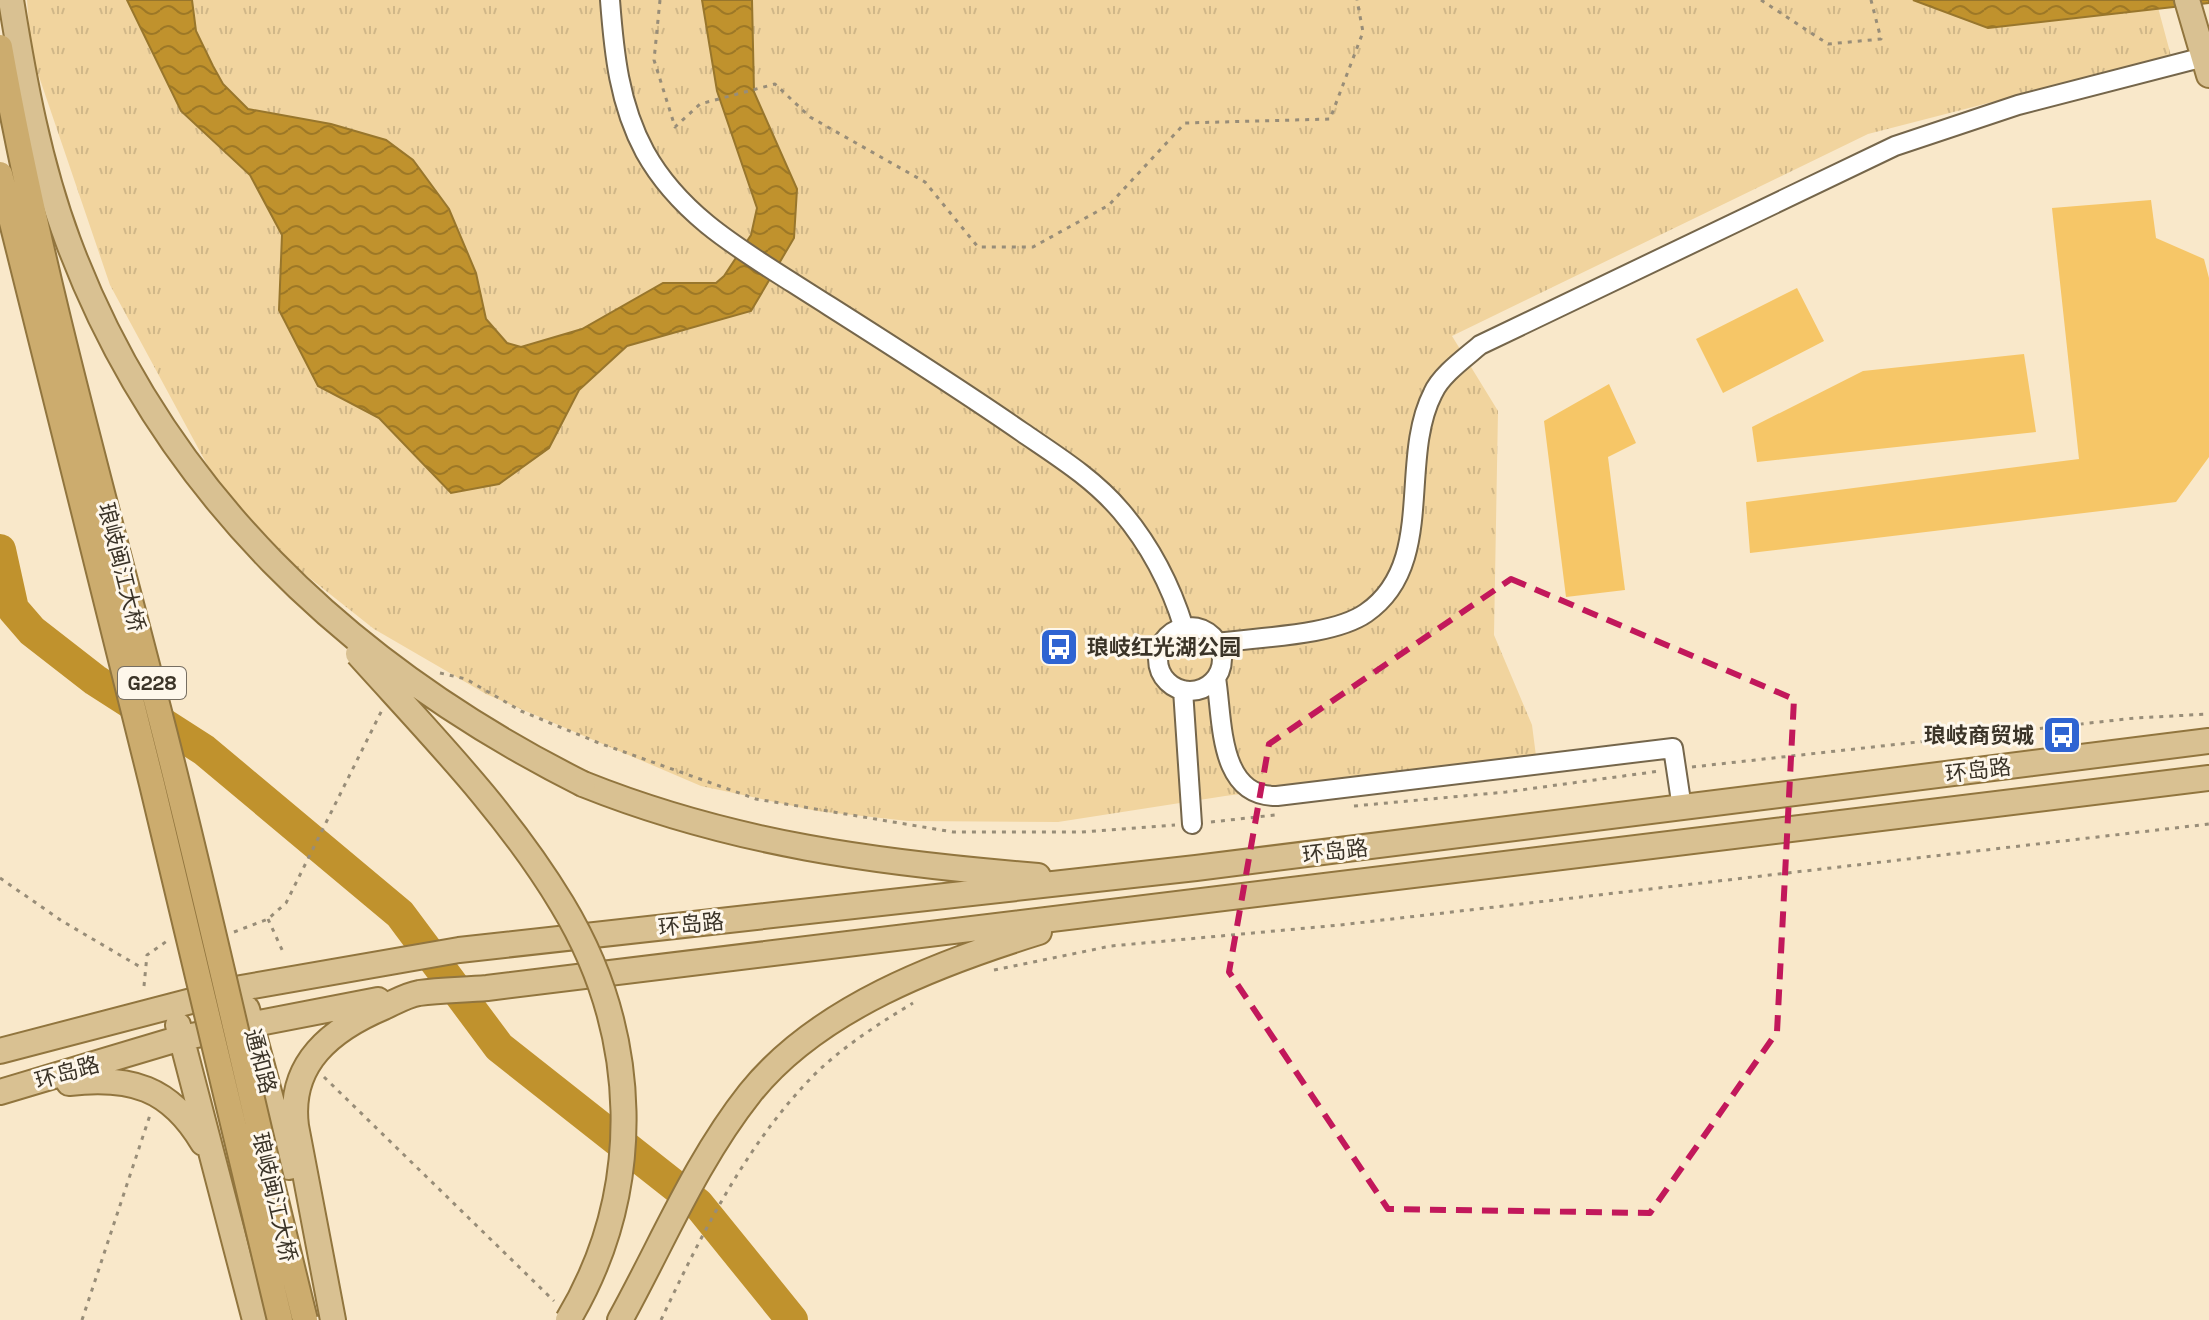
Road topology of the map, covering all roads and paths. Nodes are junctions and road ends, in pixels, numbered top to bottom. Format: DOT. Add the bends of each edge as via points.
graph roads {
  1 [pos="11,0"];
  2 [pos="610,0"];
  3 [pos="660,0"];
  4 [pos="1357,0"];
  5 [pos="1761,0"];
  6 [pos="1871,0"];
  7 [pos="2187,0"];
  8 [pos="0,47"];
  9 [pos="2206,66"];
  10 [pos="0,174"];
  11 [pos="312,603"];
  12 [pos="1184,628"];
  13 [pos="1217,643"];
  14 [pos="1216,678"];
  15 [pos="1183,690"];
  16 [pos="2209,741"];
  17 [pos="2209,778"];
  18 [pos="335,808"];
  19 [pos="1682,808"];
  20 [pos="1192,824"];
  21 [pos="2209,824"];
  22 [pos="0,878"];
  23 [pos="299,878"];
  24 [pos="1092,880"];
  25 [pos="1098,914"];
  26 [pos="268,919"];
  27 [pos="283,952"];
  28 [pos="143,968"];
  29 [pos="985,972"];
  30 [pos="924,984"];
  31 [pos="241,988"];
  32 [pos="416,993"];
  33 [pos="173,1003"];
  34 [pos="251,1023"];
  35 [pos="181,1038"];
  36 [pos="0,1051"];
  37 [pos="318,1072"];
  38 [pos="5,1090"];
  39 [pos="150,1115"];
  40 [pos="221,1181"];
  41 [pos="565,1315"];
  42 [pos="82,1320"];
  43 [pos="255,1320"];
  44 [pos="280,1320"];
  45 [pos="305,1320"];
  46 [pos="331,1320"];
  47 [pos="620,1320"];
  48 [pos="661,1320"];
  1 -- 11 [label="main road, bridge" via="41,156 67,239 110,337 193,470 276,570"];
  2 -- 12 [label="street" via="618,74 636,133 677,197 736,246 981,403 1094,484 1147,547"];
  3 -- 4 [label="path" via="654,60 675,127 700,104 775,84 810,117 925,182 978,247 1033,247 1109,205 1185,123 1330,119 1363,32"];
  5 -- 6 [label="path" via="1828,44 1881,39"];
  7 -- 9 [label="main road"];
  8 -- 45 [label="highway, 琅岐闽江大桥 / G228, bridge" via="77,389 191,834"];
  9 -- 13 [label="street" via="2018,105 1895,146 1480,345 1433,390 1420,426 1408,546 1395,586 1365,614 1333,626"];
  10 -- 44 [label="highway, 琅岐闽江大桥 / G228, bridge"];
  11 -- 24 [label="main road, bridge" via="444,704 583,784 648,810 780,845 907,865"];
  11 -- 41 [label="main road, bridge" via="504,821 563,905 599,978 622,1071 626,1145 610,1223 583,1294"];
  12 -- 13 [label="street" via="1203,630"];
  12 -- 15 [label="street" via="1167,637 1158,655 1162,674"];
  13 -- 14 [label="street" via="1222,661"];
  14 -- 15 [label="street" via="1201,689"];
  14 -- 19 [label="street" via="1232,771 1245,788 1259,794 1673,748"];
  15 -- 20 [label="street"];
  16 -- 19 [label="main road, 环岛路"];
  17 -- 25 [label="main road, 环岛路"];
  18 -- 23 [label="path"];
  19 -- 24 [label="main road, 环岛路"];
  21 -- 29 [label="path" via="1340,925 1111,946"];
  22 -- 28 [label="path"];
  24 -- 31 [label="main road, 环岛路" via="459,950"];
  25 -- 30 [label="main road"];
  25 -- 32 [label="main road, 环岛路"];
  26 -- 27 [label="path"];
  30 -- 47 [label="main road" via="824,1029 751,1092 711,1149"];
  30 -- 48 [label="path" via="818,1072 745,1164"];
  31 -- 33 [label="main road, 环岛路"];
  31 -- 34 [label="main road, 通和路"];
  32 -- 34 [label="main road, 环岛路"];
  32 -- 46 [label="main road" via="339,1029 318,1047 298,1081 296,1126"];
  33 -- 35 [label="main road"];
  33 -- 36 [label="main road, 环岛路"];
  34 -- 35 [label="main road, 环岛路"];
  34 -- 46 [label="main road, 通和路"];
  35 -- 38 [label="main road, 环岛路"];
  35 -- 40 [label="main road"];
  37 -- 41 [label="path"];
  38 -- 40 [label="main road" via="107,1079 155,1092 191,1122"];
  39 -- 42 [label="path"];
  40 -- 43 [label="main road"];
}
